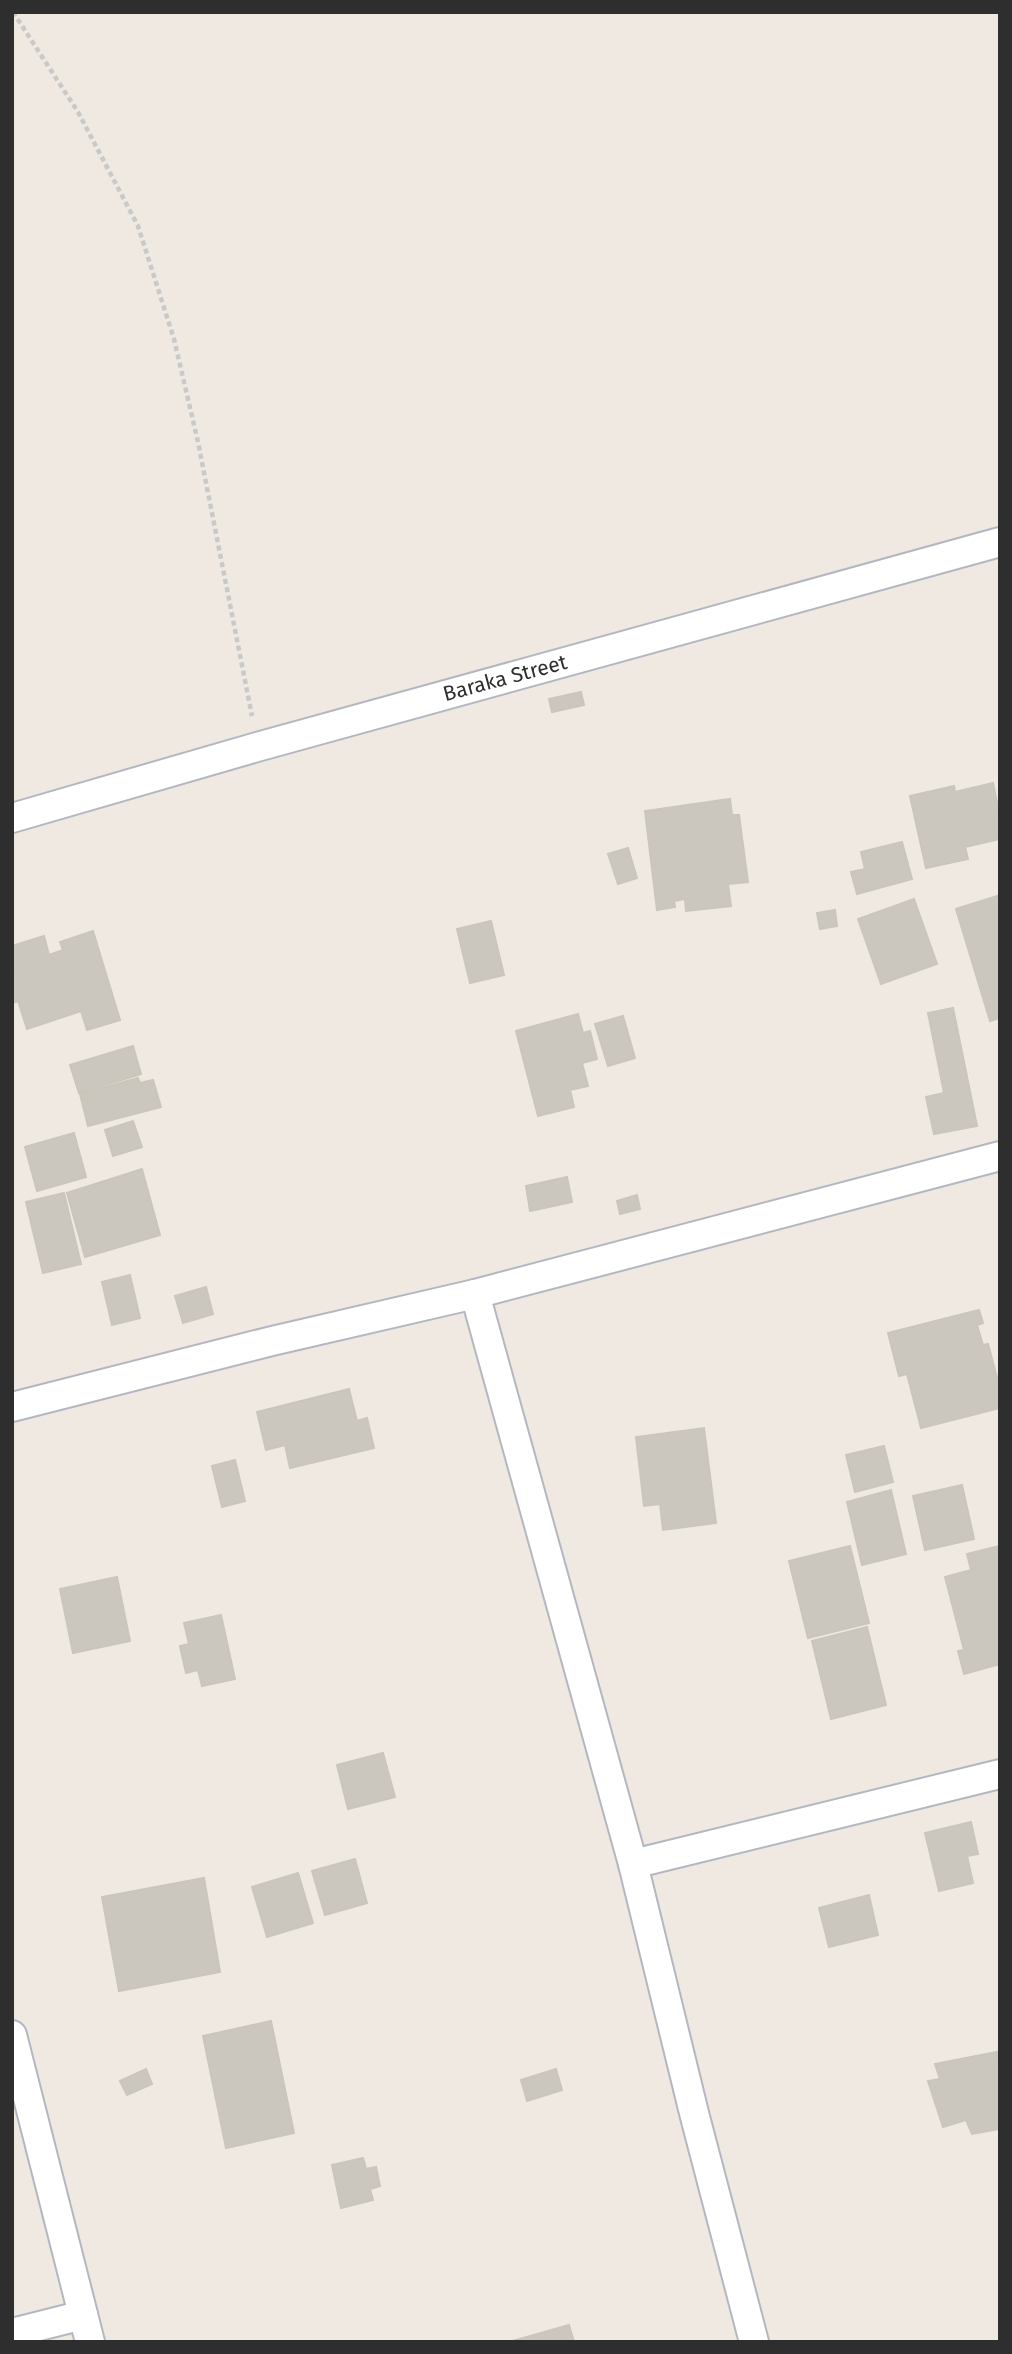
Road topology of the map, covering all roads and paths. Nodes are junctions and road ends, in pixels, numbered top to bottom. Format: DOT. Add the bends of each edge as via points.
graph roads {
  1 [pos="13,12"];
  2 [pos="1000,542"];
  3 [pos="257,747"];
  4 [pos="12,818"];
  5 [pos="1000,1156"];
  6 [pos="475,1294"];
  7 [pos="12,1407"];
  8 [pos="1000,1774"];
  9 [pos="633,1864"];
  10 [pos="12,2035"];
  11 [pos="86,2328"];
  12 [pos="12,2333"];
  13 [pos="754,2342"];
  1 -- 3 [label="path" via="78,112 138,226 174,340 198,442"];
  2 -- 3 [label="street, Baraka Street"];
  3 -- 4 [label="street, Baraka Street"];
  5 -- 6 [label="street"];
  6 -- 7 [label="street"];
  6 -- 9 [label="street"];
  8 -- 9 [label="street"];
  9 -- 13 [label="street"];
  10 -- 11 [label="street"];
  11 -- 12 [label="street"];
}
